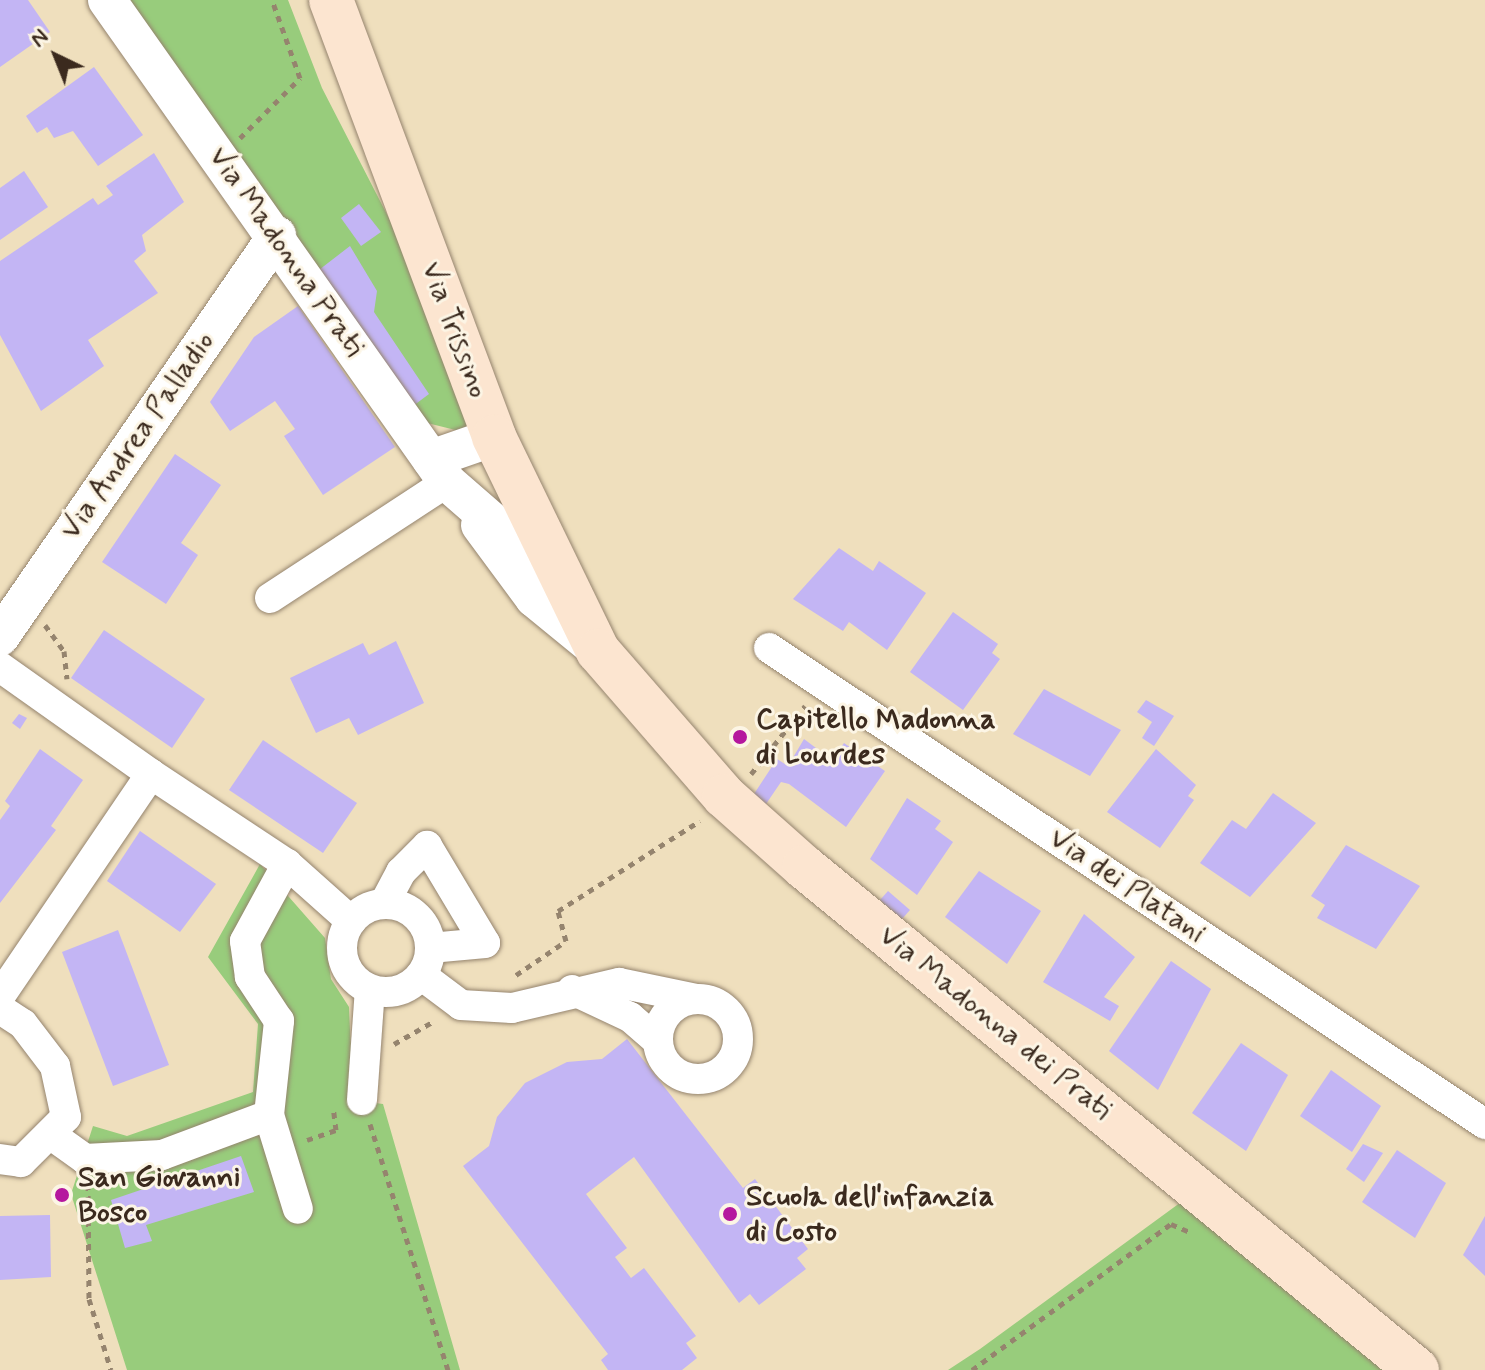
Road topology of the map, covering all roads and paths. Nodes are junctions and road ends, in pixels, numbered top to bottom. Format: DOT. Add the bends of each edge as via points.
graph roads {
  1 [pos="107,0"];
  2 [pos="272,0"];
  3 [pos="331,0"];
  4 [pos="221,158"];
  5 [pos="277,235"];
  6 [pos="494,437"];
  7 [pos="449,481"];
  8 [pos="563,584"];
  9 [pos="270,598"];
  10 [pos="0,637"];
  11 [pos="769,648"];
  12 [pos="598,651"];
  13 [pos="0,667"];
  14 [pos="822,683"];
  15 [pos="151,774"];
  16 [pos="724,796"];
  17 [pos="287,864"];
  18 [pos="384,904"];
  19 [pos="351,921"];
  20 [pos="426,961"];
  21 [pos="370,989"];
  22 [pos="572,990"];
  23 [pos="0,996"];
  24 [pos="697,999"];
  25 [pos="461,1005"];
  26 [pos="0,1009"];
  27 [pos="658,1041"];
  28 [pos="362,1100"];
  29 [pos="269,1115"];
  30 [pos="1485,1124"];
  31 [pos="50,1134"];
  32 [pos="0,1159"];
  33 [pos="85,1159"];
  34 [pos="298,1209"];
  35 [pos="1227,1211"];
  36 [pos="111,1370"];
  37 [pos="448,1370"];
  38 [pos="972,1370"];
  39 [pos="1417,1370"];
  1 -- 4 [label="street, Via Madonna Prati"];
  2 -- 4 [label="path" via="300,78"];
  3 -- 6 [label="main road, Via Trissino"];
  4 -- 5 [label="street, Via Madonna Prati"];
  5 -- 7 [label="street, Via Madonna Prati"];
  5 -- 10 [label="street, Via Andrea Palladio"];
  6 -- 7 [label="street"];
  6 -- 8 [label="main road, Via Trissino"];
  7 -- 8 [label="street"];
  7 -- 9 [label="street"];
  7 -- 12 [label="street" via="517,579"];
  8 -- 12 [label="main road, Via Trissino"];
  11 -- 14 [label="street, Via dei Platani"];
  12 -- 16 [label="main road, Via Madonna dei Prati"];
  13 -- 15 [label="street"];
  14 -- 16 [label="path" via="748,777"];
  14 -- 30 [label="street, Via dei Platani"];
  15 -- 17 [label="street"];
  15 -- 23 [label="street"];
  16 -- 25 [label="path" via="694,827 558,911 567,928 556,953"];
  16 -- 35 [label="main road, Via Madonna dei Prati"];
  17 -- 19 [label="street"];
  17 -- 29 [label="street" via="245,941 250,977 279,1021"];
  18 -- 19 [label="street"];
  18 -- 20 [label="street" via="411,911"];
  18 -- 20 [label="street" via="401,872 427,846 485,943"];
  19 -- 21 [label="street" via="342,954 352,976"];
  20 -- 21 [label="street" via="398,990"];
  20 -- 25 [label="street"];
  21 -- 28 [label="street"];
  22 -- 24 [label="street" via="619,983"];
  22 -- 25 [label="street" via="512,1008"];
  22 -- 27 [label="street" via="630,1017"];
  24 -- 27 [label="street" via="674,1007"];
  24 -- 27 [label="street" via="720,1005 736,1024 738,1049 724,1070 688,1078 667,1065"];
  26 -- 31 [label="street" via="23,1024 55,1066 66,1117"];
  28 -- 37 [label="path"];
  29 -- 33 [label="street" via="162,1155"];
  29 -- 34 [label="street"];
  31 -- 32 [label="street" via="21,1162"];
  31 -- 33 [label="street"];
  33 -- 36 [label="path" via="89,1299"];
  35 -- 38 [label="path" via="1201,1238 1171,1224"];
  35 -- 39 [label="main road, Via Madonna dei Prati"];
}
